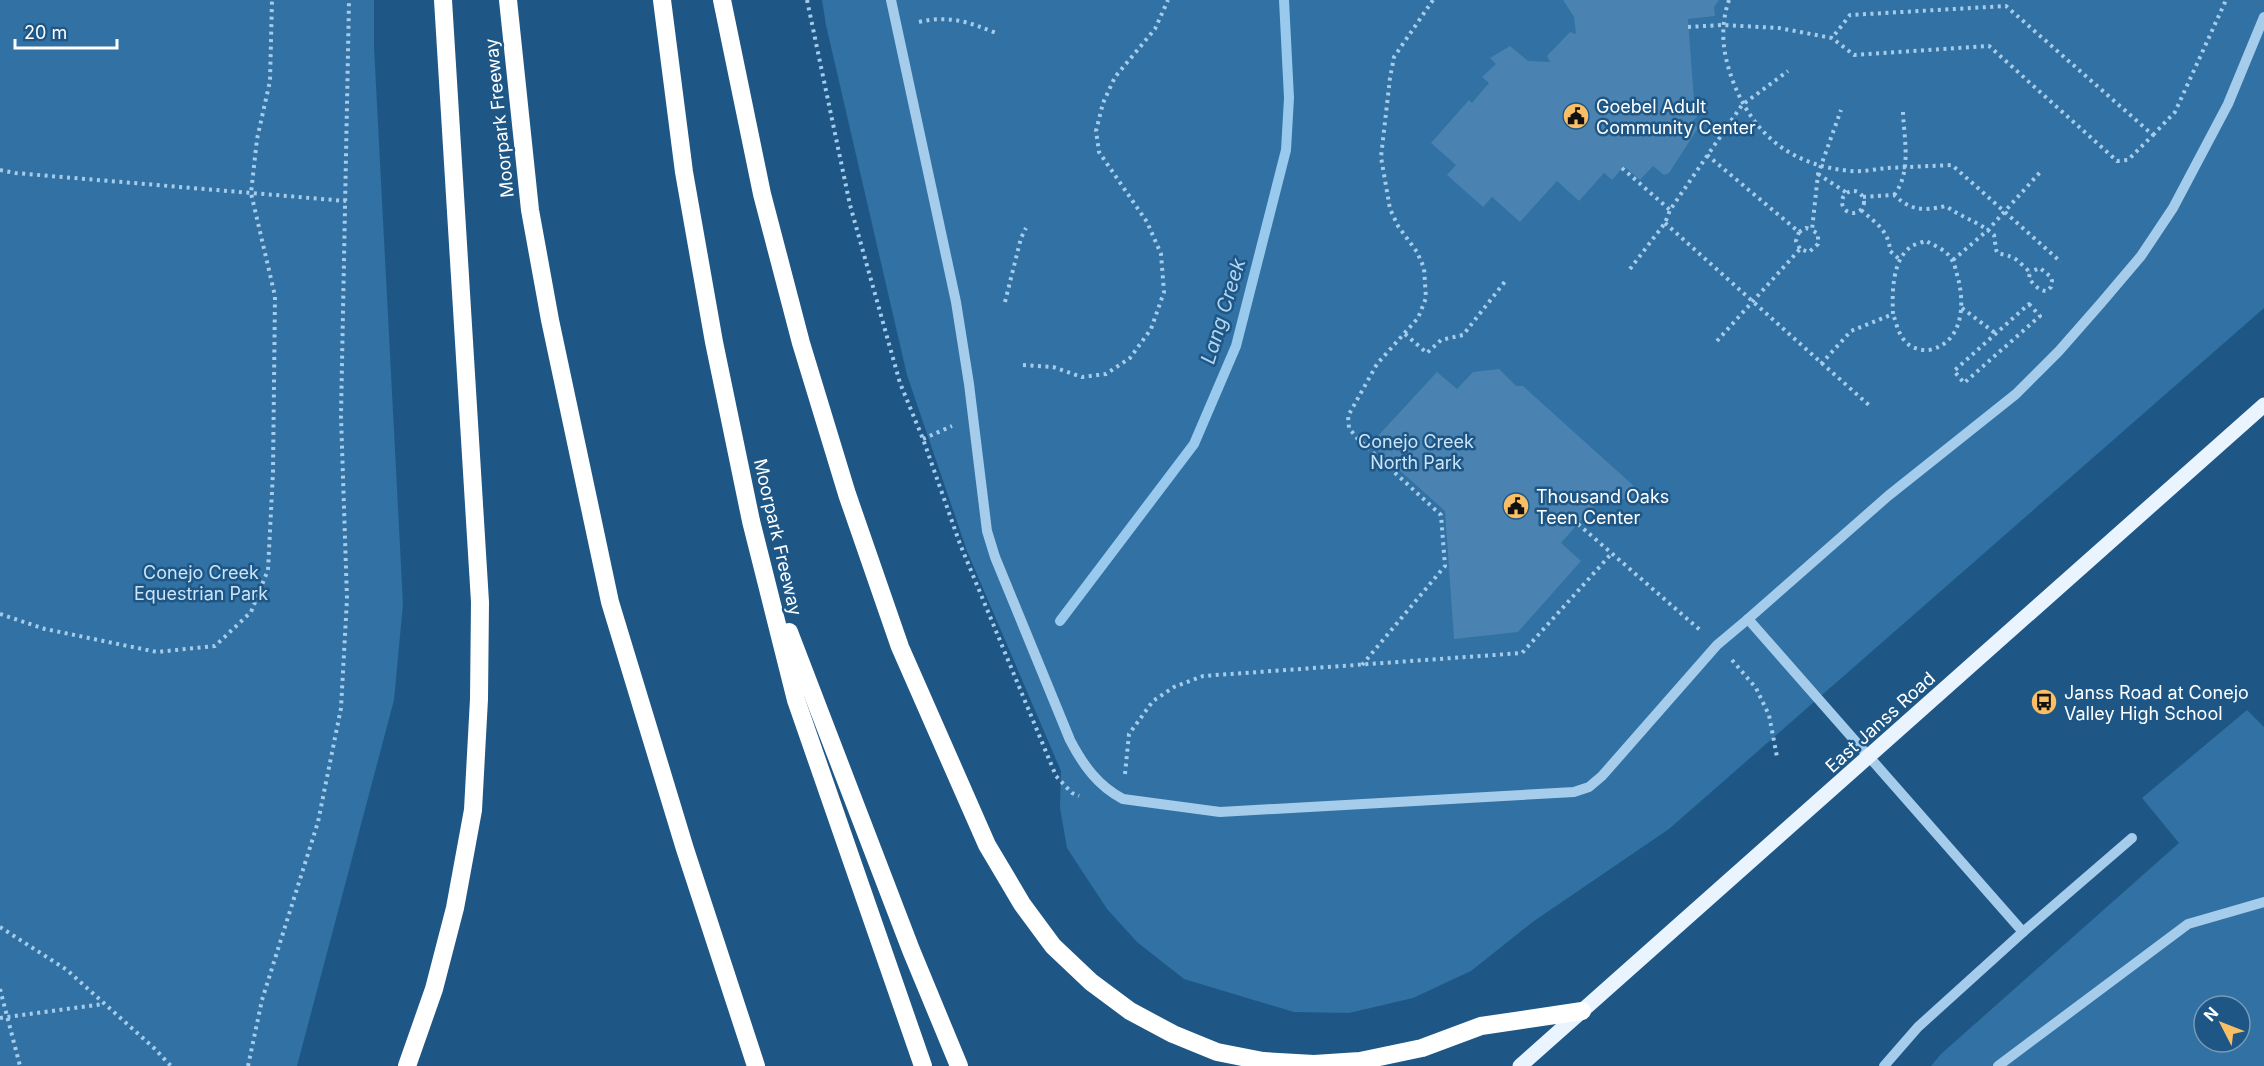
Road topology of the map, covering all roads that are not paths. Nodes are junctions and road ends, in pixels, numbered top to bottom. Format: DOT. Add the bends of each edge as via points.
graph roads {
  1 [pos="443,0"];
  2 [pos="508,0"];
  3 [pos="662,0"];
  4 [pos="722,0"];
  5 [pos="891,0"];
  6 [pos="2264,16"];
  7 [pos="2264,405"];
  8 [pos="761,560"];
  9 [pos="1748,619"];
  10 [pos="1870,757"];
  11 [pos="2132,838"];
  12 [pos="2264,902"];
  13 [pos="2024,932"];
  14 [pos="1582,1011"];
  15 [pos="407,1066"];
  16 [pos="756,1066"];
  17 [pos="923,1066"];
  18 [pos="959,1066"];
  19 [pos="1520,1066"];
  20 [pos="1884,1066"];
  21 [pos="1998,1066"];
  1 -- 15 [label="highway" via="480,602 479,699 473,810 455,908 434,989"];
  2 -- 16 [label="highway, Moorpark Freeway" via="530,210 610,602"];
  3 -- 8 [label="highway, Moorpark Freeway" via="684,172 710,319"];
  4 -- 14 [label="highway" via="762,194 798,331 847,494 900,647 987,845 1022,904 1053,945 1120,1004 1173,1034 1217,1052 1263,1061 1360,1061 1422,1048 1481,1026"];
  5 -- 9 [label="lane" via="956,302 987,531 1070,740 1095,779 1109,792 1123,799 1220,812 1574,792 1589,787 1602,776 1717,645"];
  6 -- 9 [label="lane" via="2228,104 2178,198 2141,256 2102,302 2016,394 1888,496"];
  7 -- 10 [label="main road, East Janss Road"];
  8 -- 17 [label="highway, Moorpark Freeway" via="796,700"];
  8 -- 18 [label="highway"];
  9 -- 10 [label="lane"];
  10 -- 13 [label="lane"];
  10 -- 14 [label="main road, East Janss Road"];
  11 -- 13 [label="lane"];
  12 -- 21 [label="lane" via="2188,924"];
  13 -- 20 [label="lane" via="1918,1027"];
  14 -- 19 [label="main road, East Janss Road"];
}
